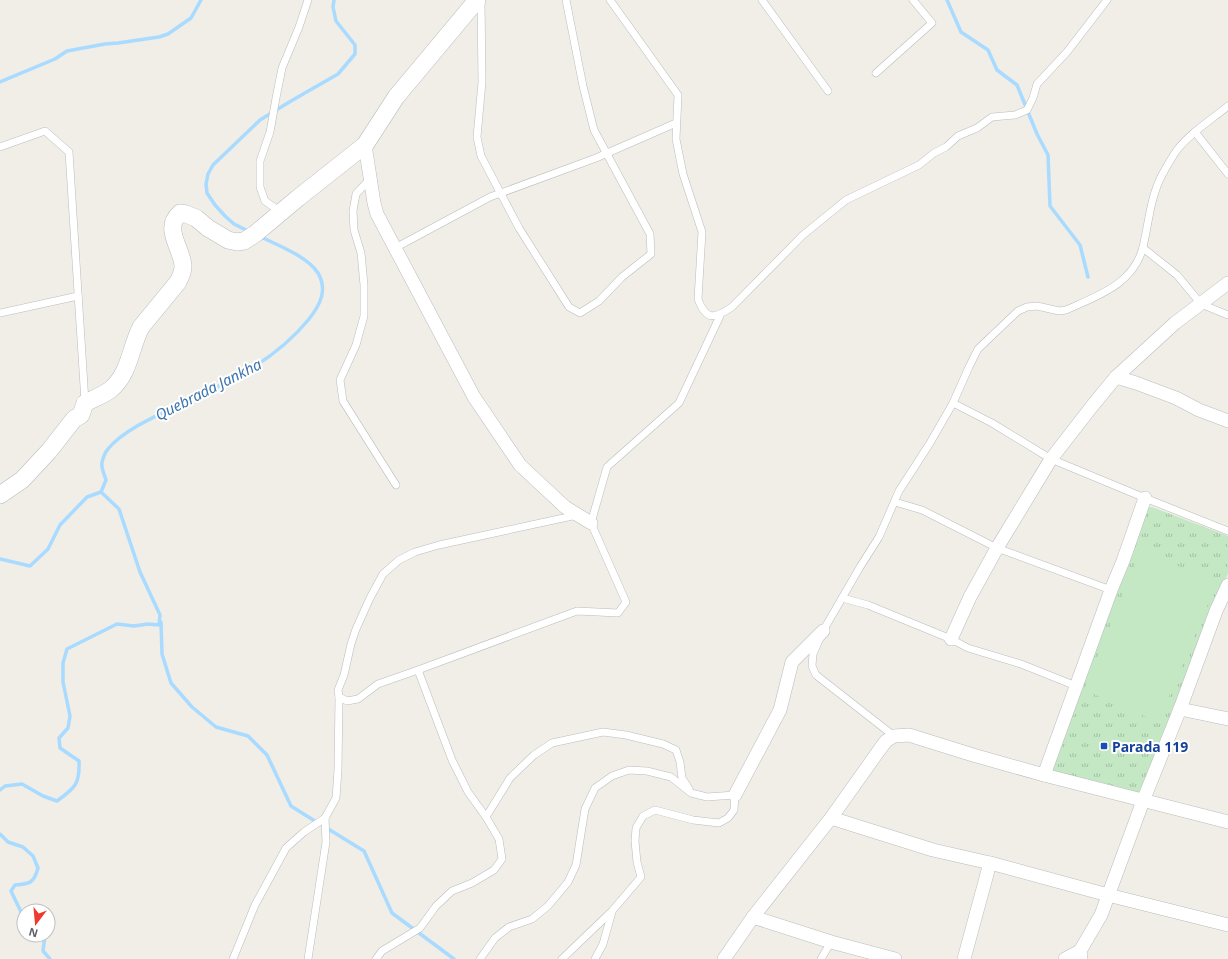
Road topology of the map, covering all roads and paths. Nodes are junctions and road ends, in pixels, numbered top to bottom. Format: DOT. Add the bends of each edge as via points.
graph roads {
  1 [pos="308,0"];
  2 [pos="477,0"];
  3 [pos="481,0"];
  4 [pos="566,0"];
  5 [pos="610,0"];
  6 [pos="762,0"];
  7 [pos="913,0"];
  8 [pos="1107,0"];
  9 [pos="876,73"];
  10 [pos="828,91"];
  11 [pos="1228,106"];
  12 [pos="676,123"];
  13 [pos="1195,132"];
  14 [pos="365,145"];
  15 [pos="0,147"];
  16 [pos="606,154"];
  17 [pos="1228,174"];
  18 [pos="370,179"];
  19 [pos="500,193"];
  20 [pos="281,212"];
  21 [pos="395,248"];
  22 [pos="1143,248"];
  23 [pos="1228,283"];
  24 [pos="78,296"];
  25 [pos="1201,304"];
  26 [pos="0,313"];
  27 [pos="1228,315"];
  28 [pos="720,316"];
  29 [pos="1116,377"];
  30 [pos="953,402"];
  31 [pos="85,403"];
  32 [pos="1228,422"];
  33 [pos="1051,459"];
  34 [pos="396,485"];
  35 [pos="0,495"];
  36 [pos="1145,498"];
  37 [pos="895,502"];
  38 [pos="577,515"];
  39 [pos="591,523"];
  40 [pos="1228,531"];
  41 [pos="997,548"];
  42 [pos="1228,585"];
  43 [pos="1111,590"];
  44 [pos="842,598"];
  45 [pos="1222,613"];
  46 [pos="823,631"];
  47 [pos="951,639"];
  48 [pos="418,670"];
  49 [pos="1076,686"];
  50 [pos="339,698"];
  51 [pos="1180,709"];
  52 [pos="1228,719"];
  53 [pos="894,736"];
  54 [pos="1044,775"];
  55 [pos="691,793"];
  56 [pos="735,795"];
  57 [pos="1143,801"];
  58 [pos="486,817"];
  59 [pos="325,818"];
  60 [pos="831,818"];
  61 [pos="1228,822"];
  62 [pos="990,863"];
  63 [pos="1108,895"];
  64 [pos="612,911"];
  65 [pos="753,917"];
  66 [pos="1228,925"];
  67 [pos="831,942"];
  68 [pos="1081,955"];
  69 [pos="233,959"];
  70 [pos="308,959"];
  71 [pos="376,959"];
  72 [pos="480,959"];
  73 [pos="562,959"];
  74 [pos="595,959"];
  75 [pos="724,959"];
  76 [pos="821,959"];
  77 [pos="895,959"];
  78 [pos="964,959"];
  79 [pos="1065,959"];
  1 -- 20 [label="lane" via="282,68 270,132 260,161 260,187 265,201"];
  2 -- 14 [label="street" via="396,97"];
  3 -- 19 [label="lane" via="482,82 477,137 481,156"];
  4 -- 16 [label="lane" via="594,130"];
  5 -- 12 [label="lane" via="678,95"];
  6 -- 10 [label="lane"];
  7 -- 9 [label="lane" via="932,23"];
  8 -- 28 [label="lane" via="1067,52 1037,84 1028,110 1015,115 992,117 977,128 958,136 919,165 846,200 803,235 753,287"];
  11 -- 13 [label="lane"];
  12 -- 16 [label="lane"];
  12 -- 28 [label="lane" via="676,139 683,174 702,232 698,298 706,314"];
  13 -- 17 [label="lane"];
  13 -- 22 [label="lane" via="1178,149 1154,194"];
  14 -- 18 [label="street"];
  14 -- 20 [label="street"];
  15 -- 24 [label="lane" via="45,131 69,152"];
  16 -- 19 [label="lane"];
  16 -- 19 [label="lane" via="650,234 651,254 622,277 599,301 580,313 569,307"];
  18 -- 21 [label="street" via="377,214"];
  18 -- 34 [label="lane" via="356,194 353,212 354,230 361,253 364,316 356,345 340,380 343,401"];
  19 -- 21 [label="lane"];
  20 -- 31 [label="street" via="255,234 237,242 220,236 192,216 180,213 173,222 172,230 182,258 183,269 178,282 141,327 122,376 110,390"];
  21 -- 38 [label="street" via="474,397 520,465"];
  22 -- 25 [label="lane" via="1177,275"];
  22 -- 30 [label="lane" via="1137,262 1125,278 1111,289 1066,310 1058,311 1037,306 1018,311 978,349"];
  23 -- 25 [label="street"];
  24 -- 26 [label="lane"];
  24 -- 31 [label="lane"];
  25 -- 27 [label="lane"];
  25 -- 29 [label="street" via="1175,323"];
  28 -- 39 [label="lane" via="679,403 607,467"];
  29 -- 32 [label="street" via="1176,398"];
  29 -- 33 [label="street"];
  30 -- 33 [label="lane"];
  30 -- 37 [label="lane" via="899,491"];
  31 -- 35 [label="street" via="81,414 74,419 49,451 22,480"];
  33 -- 36 [label="lane"];
  33 -- 41 [label="street"];
  36 -- 40 [label="lane"];
  36 -- 43 [label="street"];
  37 -- 41 [label="lane" via="922,510"];
  37 -- 44 [label="lane" via="879,537"];
  38 -- 39 [label="street"];
  38 -- 50 [label="lane" via="439,545 399,560 383,574 356,629 338,690"];
  39 -- 48 [label="lane" via="626,602 618,613 577,611"];
  41 -- 43 [label="lane"];
  41 -- 47 [label="street"];
  42 -- 45 [label="street"];
  43 -- 49 [label="street"];
  44 -- 46 [label="lane"];
  44 -- 47 [label="lane" via="868,605"];
  45 -- 51 [label="street"];
  46 -- 53 [label="lane" via="813,654 812,666 816,675"];
  46 -- 56 [label="street" via="792,662 780,710"];
  47 -- 49 [label="lane" via="968,648 1022,664"];
  48 -- 50 [label="lane" via="378,684 358,699 347,701"];
  48 -- 58 [label="lane" via="452,760 468,792"];
  49 -- 54 [label="street"];
  50 -- 59 [label="lane" via="336,798"];
  51 -- 52 [label="street"];
  51 -- 57 [label="street"];
  53 -- 54 [label="street" via="909,735"];
  53 -- 60 [label="street" via="886,741"];
  54 -- 57 [label="street"];
  55 -- 56 [label="lane" via="707,797"];
  55 -- 58 [label="lane" via="682,778 676,750 663,744 603,732 552,743 534,755 510,778"];
  55 -- 72 [label="lane" via="671,777 647,771 628,770 612,776 596,788 585,809 576,865 568,882 548,906 532,919 509,928 495,938"];
  56 -- 64 [label="lane" via="734,810 719,824 655,810 643,816 636,828 635,841 641,877"];
  57 -- 61 [label="street"];
  57 -- 63 [label="street"];
  58 -- 71 [label="lane" via="499,839 502,859 494,870 452,891 436,906 420,928 382,951"];
  59 -- 69 [label="lane" via="286,848 255,905"];
  59 -- 70 [label="lane" via="326,842"];
  60 -- 62 [label="street" via="933,850"];
  60 -- 65 [label="street"];
  62 -- 63 [label="street"];
  62 -- 78 [label="street"];
  63 -- 66 [label="street"];
  63 -- 68 [label="street"];
  64 -- 73 [label="lane"];
  64 -- 74 [label="lane" via="603,944"];
  65 -- 67 [label="street"];
  65 -- 75 [label="street"];
  67 -- 76 [label="lane"];
  67 -- 77 [label="street"];
  68 -- 79 [label="street"];
}
